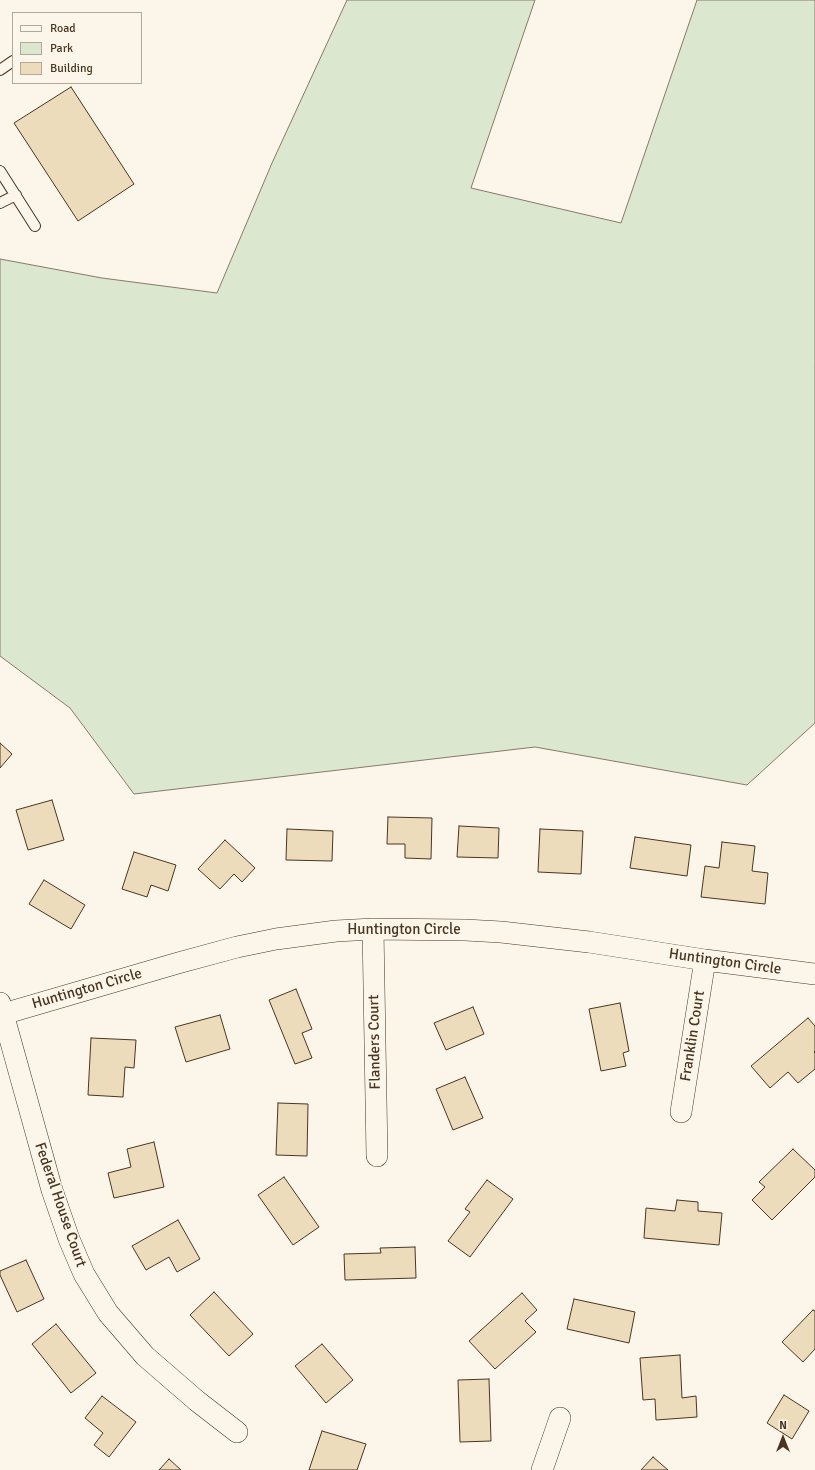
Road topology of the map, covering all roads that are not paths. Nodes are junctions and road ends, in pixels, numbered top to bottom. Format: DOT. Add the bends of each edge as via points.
graph roads {
  1 [pos="12,62"];
  2 [pos="0,70"];
  3 [pos="0,171"];
  4 [pos="16,196"];
  5 [pos="0,203"];
  6 [pos="35,226"];
  7 [pos="373,929"];
  8 [pos="705,960"];
  9 [pos="815,974"];
  10 [pos="1,1010"];
  11 [pos="681,1112"];
  12 [pos="377,1156"];
  13 [pos="560,1418"];
  14 [pos="237,1432"];
  15 [pos="542,1470"];
  1 -- 2 [label="lane"];
  3 -- 4 [label="lane"];
  4 -- 5 [label="lane"];
  4 -- 6 [label="lane"];
  7 -- 8 [label="street, Huntington Circle" via="501,932 589,942"];
  7 -- 10 [label="street, Huntington Circle" via="336,931 237,947"];
  7 -- 12 [label="street, Flanders Court"];
  8 -- 9 [label="street, Huntington Circle"];
  8 -- 11 [label="street, Franklin Court"];
  10 -- 14 [label="street, Federal House Court" via="52,1190 75,1253 95,1295 146,1356"];
  13 -- 15 [label="street"];
}
